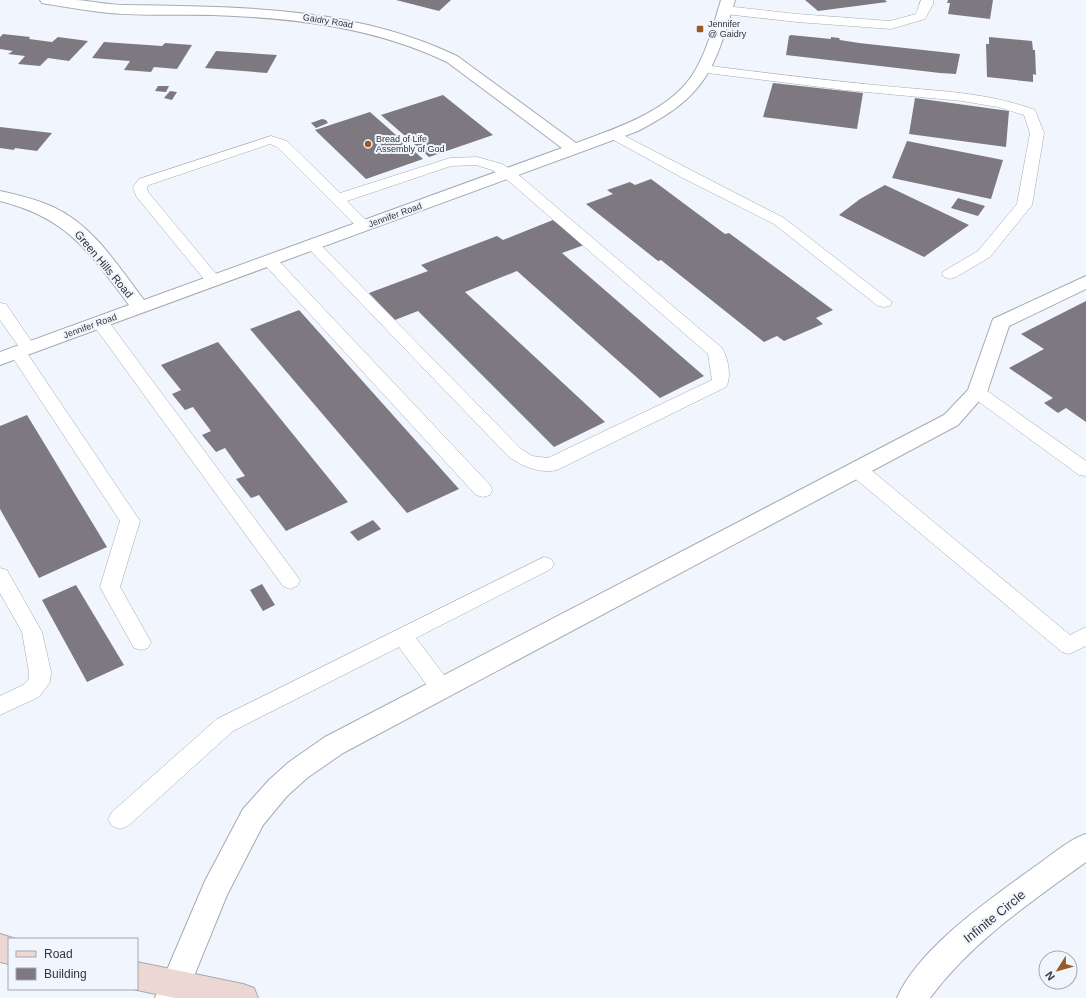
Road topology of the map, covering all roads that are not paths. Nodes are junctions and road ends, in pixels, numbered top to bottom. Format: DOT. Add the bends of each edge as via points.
graph roads {
  1 [pos="47,0"];
  2 [pos="927,0"];
  3 [pos="726,5"];
  4 [pos="704,69"];
  5 [pos="615,135"];
  6 [pos="575,150"];
  7 [pos="509,174"];
  8 [pos="0,196"];
  9 [pos="337,199"];
  10 [pos="364,226"];
  11 [pos="313,245"];
  12 [pos="270,261"];
  13 [pos="950,274"];
  14 [pos="214,281"];
  15 [pos="1086,282"];
  16 [pos="884,302"];
  17 [pos="0,308"];
  18 [pos="140,308"];
  19 [pos="100,322"];
  20 [pos="23,350"];
  21 [pos="0,359"];
  22 [pos="977,392"];
  23 [pos="858,470"];
  24 [pos="1086,470"];
  25 [pos="483,490"];
  26 [pos="544,564"];
  27 [pos="0,575"];
  28 [pos="290,581"];
  29 [pos="1086,635"];
  30 [pos="402,636"];
  31 [pos="141,642"];
  32 [pos="442,689"];
  33 [pos="0,706"];
  34 [pos="120,818"];
  35 [pos="1086,846"];
  36 [pos="138,976"];
  37 [pos="173,991"];
  38 [pos="243,998"];
  39 [pos="912,998"];
  1 -- 6 [label="street, Gaidry Road" via="111,9 280,15 376,30 452,59"];
  2 -- 3 [label="lane" via="921,16 891,25 797,18"];
  3 -- 4 [label="street, Jennifer Road"];
  4 -- 5 [label="street, Jennifer Road" via="689,89 672,104 648,120"];
  4 -- 13 [label="lane" via="956,97 1014,106 1030,113 1037,133 1024,205 984,254"];
  5 -- 6 [label="street, Jennifer Road"];
  5 -- 16 [label="lane" via="779,221"];
  6 -- 7 [label="street, Jennifer Road"];
  7 -- 9 [label="lane" via="477,161 450,162"];
  7 -- 10 [label="street, Jennifer Road"];
  7 -- 11 [label="lane" via="716,352 722,375 720,383 550,465 527,461 514,454"];
  8 -- 18 [label="street, Green Hills Road" via="40,207 77,229"];
  9 -- 10 [label="lane"];
  9 -- 14 [label="lane" via="282,144 271,140 144,182 140,187 141,193"];
  10 -- 11 [label="street, Jennifer Road"];
  11 -- 12 [label="street, Jennifer Road"];
  12 -- 14 [label="street, Jennifer Road"];
  12 -- 25 [label="lane"];
  14 -- 18 [label="street, Jennifer Road"];
  15 -- 22 [label="street" via="1000,323"];
  17 -- 20 [label="lane"];
  18 -- 19 [label="street, Jennifer Road"];
  19 -- 20 [label="street, Jennifer Road"];
  19 -- 28 [label="lane"];
  20 -- 21 [label="street, Jennifer Road"];
  20 -- 31 [label="lane" via="130,522 110,587"];
  22 -- 23 [label="street" via="950,420"];
  22 -- 24 [label="lane"];
  23 -- 29 [label="lane" via="1069,646"];
  23 -- 32 [label="street"];
  26 -- 30 [label="lane"];
  27 -- 33 [label="lane" via="32,632 40,672 39,682 32,691"];
  30 -- 32 [label="lane"];
  30 -- 34 [label="lane" via="225,725"];
  32 -- 37 [label="street" via="334,745 298,770 278,788 253,817 236,848 215,890"];
  35 -- 39 [label="street, Infinite Circle" via="1012,900 967,937 922,983"];
  36 -- 37 [label="street"];
  37 -- 38 [label="street"];
}
